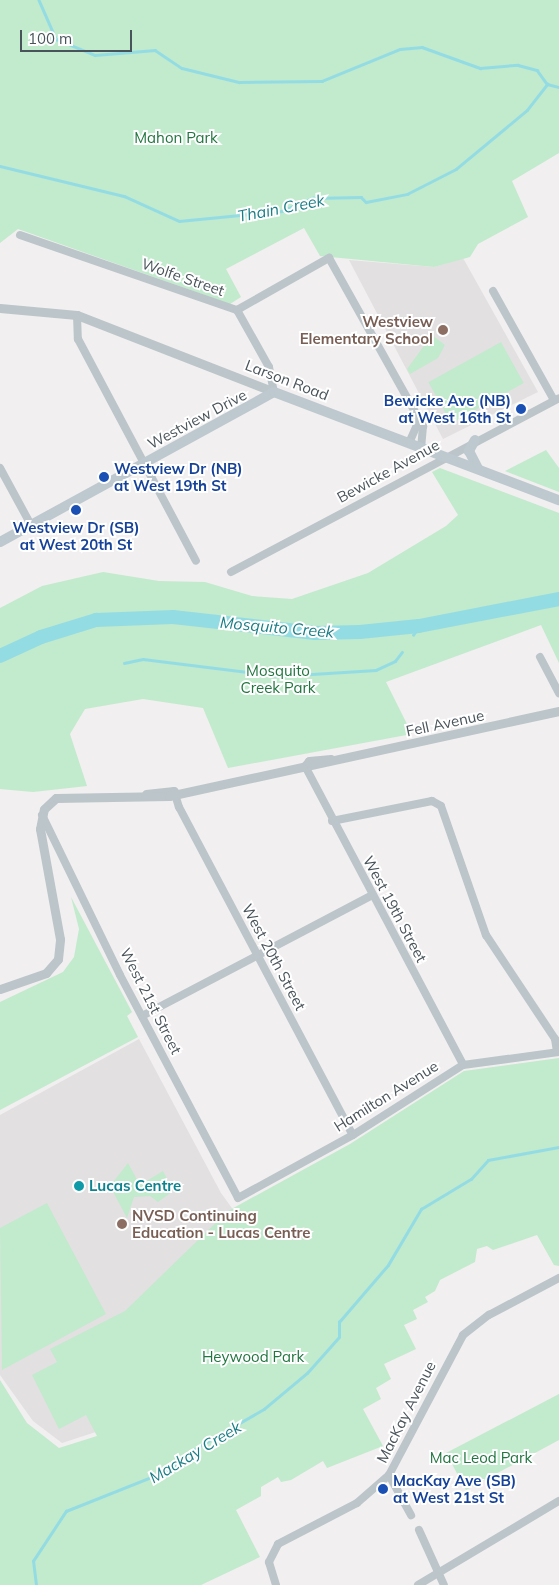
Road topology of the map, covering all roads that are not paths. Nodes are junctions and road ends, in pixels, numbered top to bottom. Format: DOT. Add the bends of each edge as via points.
graph roads {
  1 [pos="20,235"];
  2 [pos="493,291"];
  3 [pos="0,308"];
  4 [pos="237,310"];
  5 [pos="76,315"];
  6 [pos="274,392"];
  7 [pos="557,399"];
  8 [pos="418,423"];
  9 [pos="475,440"];
  10 [pos="409,443"];
  11 [pos="421,448"];
  12 [pos="442,457"];
  13 [pos="145,464"];
  14 [pos="0,468"];
  15 [pos="478,470"];
  16 [pos="559,500"];
  17 [pos="31,525"];
  18 [pos="0,542"];
  19 [pos="196,561"];
  20 [pos="231,572"];
  21 [pos="540,657"];
  22 [pos="559,693"];
  23 [pos="559,711"];
  24 [pos="306,766"];
  25 [pos="174,792"];
  26 [pos="42,814"];
  27 [pos="332,821"];
  28 [pos="372,895"];
  29 [pos="257,955"];
  30 [pos="0,989"];
  31 [pos="142,1016"];
  32 [pos="558,1052"];
  33 [pos="463,1065"];
  34 [pos="353,1135"];
  35 [pos="238,1198"];
  36 [pos="559,1278"];
  37 [pos="389,1475"];
  38 [pos="559,1501"];
  39 [pos="411,1515"];
  40 [pos="419,1530"];
  41 [pos="438,1573"];
  42 [pos="276,1585"];
  43 [pos="418,1585"];
  44 [pos="444,1585"];
  1 -- 4 [label="street, Wolfe Street"];
  2 -- 7 [label="street"];
  3 -- 5 [label="street, Larson Road"];
  4 -- 6 [label="street" via="269,367"];
  4 -- 8 [label="street, Wolfe Street" via="329,258"];
  5 -- 6 [label="street, Larson Road"];
  5 -- 13 [label="street" via="78,339"];
  6 -- 10 [label="main road, Larson Road"];
  6 -- 13 [label="main road, Westview Drive"];
  7 -- 9 [label="street, Bewicke Avenue"];
  8 -- 10 [label="street"];
  8 -- 11 [label="street" via="425,436"];
  9 -- 12 [label="street, Bewicke Avenue"];
  9 -- 15 [label="main road" via="469,451"];
  10 -- 11 [label="main road, Larson Road"];
  11 -- 12 [label="main road, Larson Road"];
  12 -- 15 [label="main road, Larson Road"];
  12 -- 20 [label="street, Bewicke Avenue"];
  13 -- 17 [label="main road, Westview Drive"];
  13 -- 19 [label="street"];
  14 -- 17 [label="street"];
  15 -- 16 [label="main road, Larson Road"];
  17 -- 18 [label="main road, Westview Drive"];
  21 -- 22 [label="street"];
  23 -- 24 [label="street, Fell Avenue"];
  24 -- 25 [label="street, Fell Avenue"];
  24 -- 27 [label="street, West 19th Street"];
  25 -- 26 [label="street, Fell Avenue" via="157,797 145,794 63,796 50,802"];
  25 -- 29 [label="street, West 20th Street"];
  26 -- 30 [label="street" via="60,939 58,959 46,973"];
  26 -- 31 [label="street, West 21st Street"];
  27 -- 28 [label="street, West 19th Street"];
  27 -- 32 [label="street" via="432,800 441,806 486,935 555,1039"];
  28 -- 29 [label="street"];
  28 -- 33 [label="street, West 19th Street"];
  29 -- 31 [label="street"];
  29 -- 34 [label="street, West 20th Street"];
  31 -- 35 [label="street, West 21st Street"];
  32 -- 33 [label="street, Hamilton Avenue"];
  33 -- 34 [label="street, Hamilton Avenue"];
  34 -- 35 [label="street, Hamilton Avenue"];
  36 -- 37 [label="street, MacKay Avenue" via="489,1315 463,1335"];
  37 -- 39 [label="street"];
  37 -- 42 [label="street, MacKay Avenue" via="357,1503 282,1540 272,1554 269,1567"];
  38 -- 41 [label="street"];
  40 -- 41 [label="street"];
  41 -- 43 [label="street"];
  41 -- 44 [label="street"];
}
